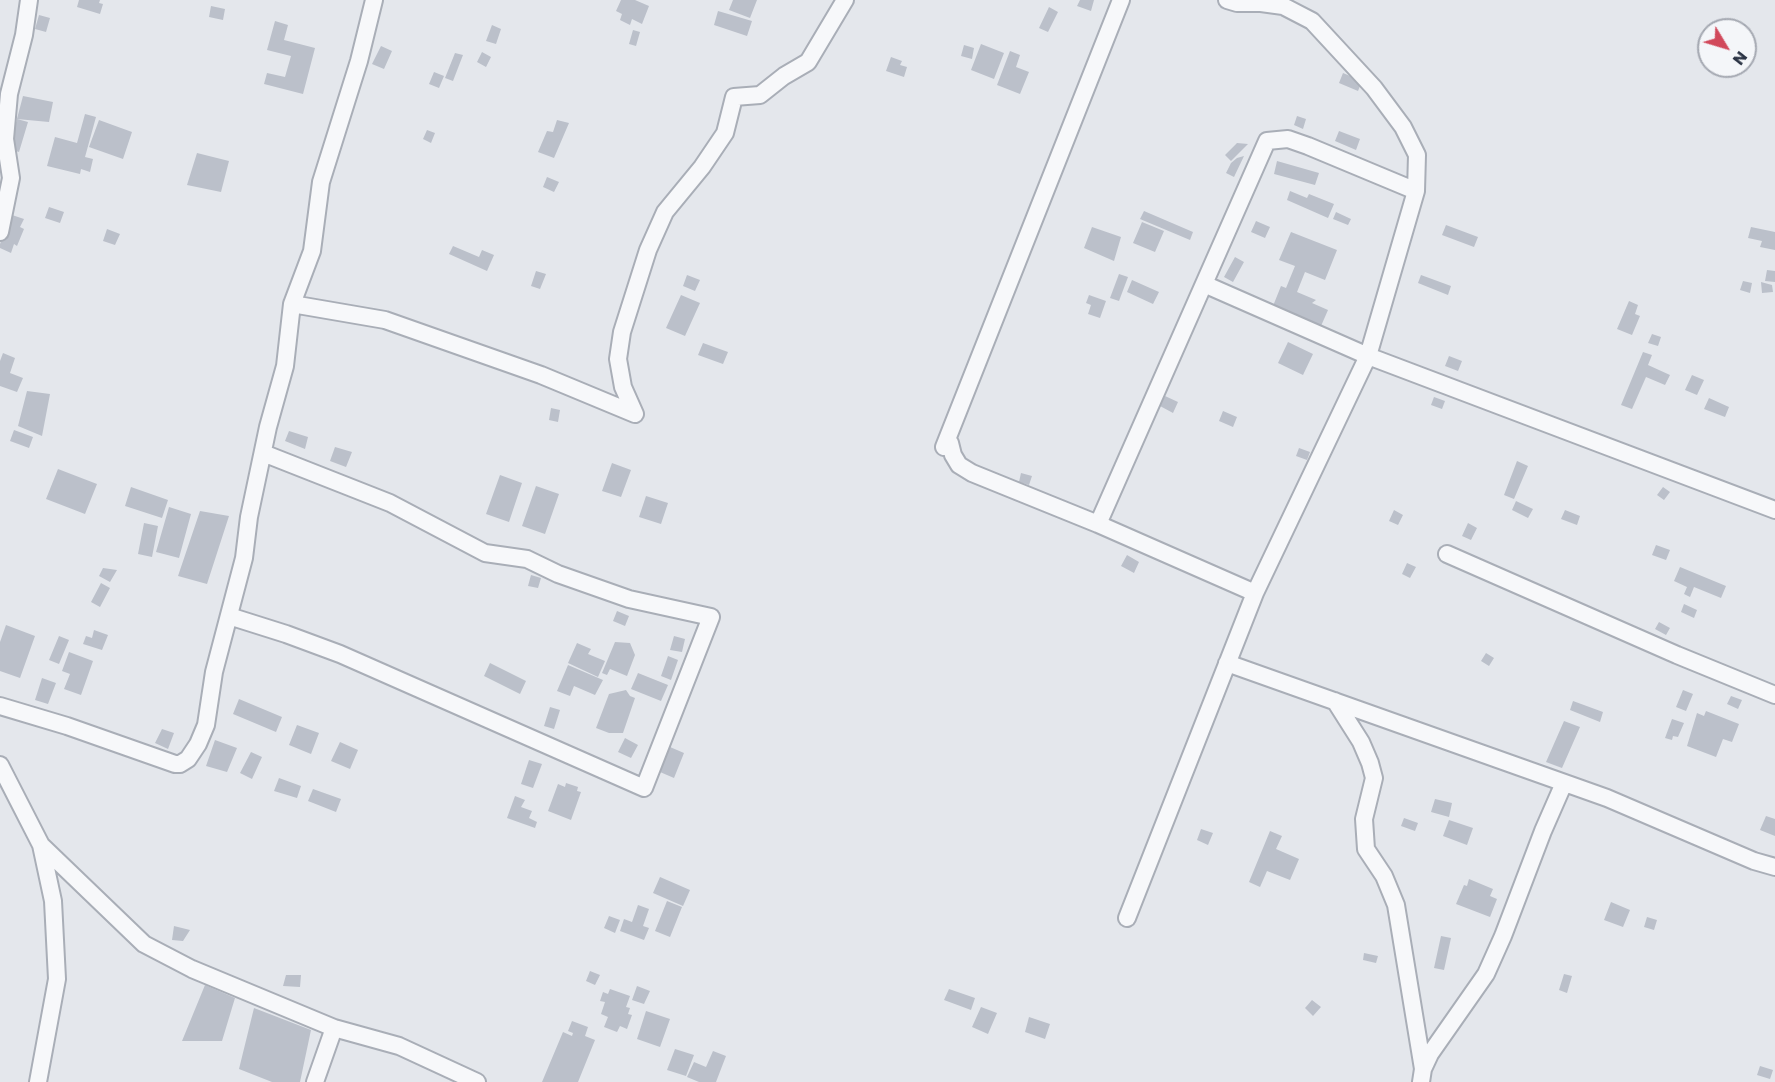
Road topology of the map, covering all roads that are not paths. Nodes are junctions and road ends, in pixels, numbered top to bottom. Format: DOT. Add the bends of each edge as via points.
graph roads {
  1 [pos="29,0"];
  2 [pos="374,0"];
  3 [pos="844,0"];
  4 [pos="1121,0"];
  5 [pos="1227,0"];
  6 [pos="1416,191"];
  7 [pos="0,232"];
  8 [pos="1204,284"];
  9 [pos="292,304"];
  10 [pos="1368,356"];
  11 [pos="263,453"];
  12 [pos="1773,503"];
  13 [pos="1098,524"];
  14 [pos="1447,554"];
  15 [pos="1255,594"];
  16 [pos="229,616"];
  17 [pos="1227,663"];
  18 [pos="1775,695"];
  19 [pos="1335,702"];
  20 [pos="0,706"];
  21 [pos="0,765"];
  22 [pos="1564,783"];
  23 [pos="41,845"];
  24 [pos="1775,867"];
  25 [pos="1127,918"];
  26 [pos="333,1028"];
  27 [pos="1422,1076"];
  28 [pos="38,1082"];
  29 [pos="315,1082"];
  30 [pos="477,1082"];
  1 -- 7 [label="street" via="9,94 5,140 11,178"];
  2 -- 9 [label="street" via="321,182 312,252"];
  3 -- 9 [label="street" via="808,62 760,95 734,97 725,133 665,212 648,250 622,332 618,359 622,387 635,414 541,375 385,320"];
  4 -- 13 [label="street" via="944,447 950,443 959,465 972,473"];
  5 -- 6 [label="street" via="1283,6 1312,21 1374,88 1403,128 1417,155"];
  6 -- 8 [label="street" via="1288,139 1267,141"];
  6 -- 10 [label="street"];
  8 -- 10 [label="street"];
  8 -- 13 [label="street"];
  9 -- 11 [label="street" via="285,366"];
  10 -- 12 [label="street"];
  10 -- 15 [label="street"];
  11 -- 16 [label="street"];
  11 -- 16 [label="street" via="390,503 485,553 527,559 629,599 711,617 644,788 340,654"];
  13 -- 15 [label="street"];
  14 -- 18 [label="street"];
  15 -- 17 [label="street"];
  16 -- 20 [label="street" via="214,672 206,725 193,752 180,764"];
  17 -- 19 [label="street"];
  17 -- 25 [label="street"];
  19 -- 22 [label="street"];
  19 -- 27 [label="street" via="1361,742 1374,778 1364,819 1366,849 1384,876 1396,905"];
  21 -- 23 [label="street"];
  22 -- 24 [label="street"];
  22 -- 27 [label="street" via="1486,974 1430,1054"];
  23 -- 26 [label="street" via="144,944 192,969"];
  23 -- 28 [label="street" via="53,901 57,979"];
  26 -- 29 [label="street"];
  26 -- 30 [label="street" via="399,1046"];
}
